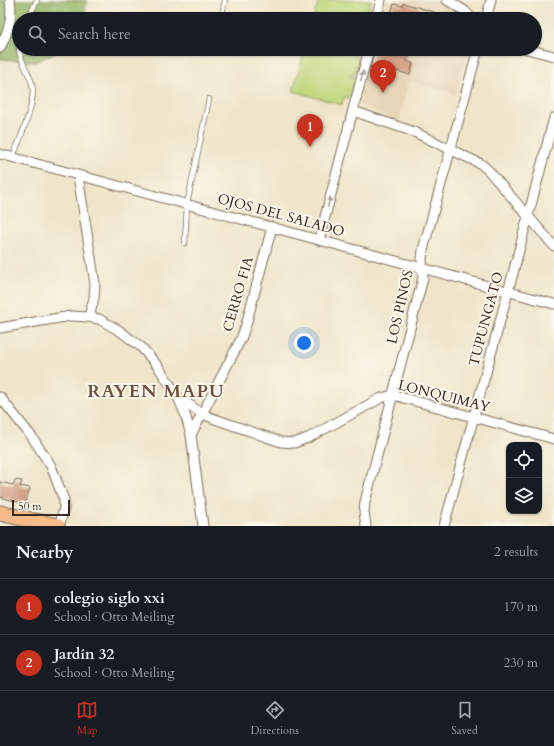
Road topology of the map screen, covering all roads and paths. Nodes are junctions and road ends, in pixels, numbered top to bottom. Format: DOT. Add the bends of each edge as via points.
graph roads {
  1 [pos="10,0"];
  2 [pos="37,0"];
  3 [pos="225,0"];
  4 [pos="381,0"];
  5 [pos="447,0"];
  6 [pos="491,0"];
  7 [pos="31,12"];
  8 [pos="223,12"];
  9 [pos="378,12"];
  10 [pos="466,12"];
  11 [pos="488,12"];
  12 [pos="0,48"];
  13 [pos="542,53"];
  14 [pos="22,56"];
  15 [pos="367,56"];
  16 [pos="476,56"];
  17 [pos="554,56"];
  18 [pos="209,99"];
  19 [pos="353,111"];
  20 [pos="554,118"];
  21 [pos="450,148"];
  22 [pos="0,154"];
  23 [pos="12,157"];
  24 [pos="78,176"];
  25 [pos="187,204"];
  26 [pos="527,216"];
  27 [pos="272,227"];
  28 [pos="319,240"];
  29 [pos="185,243"];
  30 [pos="554,246"];
  31 [pos="424,268"];
  32 [pos="508,292"];
  33 [pos="554,304"];
  34 [pos="89,317"];
  35 [pos="0,328"];
  36 [pos="393,395"];
  37 [pos="0,397"];
  38 [pos="178,397"];
  39 [pos="201,413"];
  40 [pos="474,418"];
  41 [pos="191,435"];
  42 [pos="554,439"];
  43 [pos="0,513"];
  44 [pos="58,526"];
  45 [pos="203,526"];
  46 [pos="366,526"];
  47 [pos="444,526"];
  1 -- 12 [label="street" via="10,21"];
  2 -- 7 [label="lane"];
  3 -- 8 [label="lane"];
  4 -- 9 [label="street"];
  5 -- 10 [label="street"];
  6 -- 11 [label="street"];
  13 -- 17 [label="street"];
  14 -- 23 [label="lane" via="33,94"];
  19 -- 15 [label="street, one-way"];
  16 -- 21 [label="street, LOS PINOS"];
  18 -- 25 [label="lane"];
  19 -- 21 [label="street" via="414,132"];
  28 -- 19 [label="street, one-way"];
  20 -- 26 [label="street, TUPUNGATO"];
  21 -- 26 [label="street" via="488,170"];
  21 -- 31 [label="street, LOS PINOS" via="423,250"];
  22 -- 23 [label="street, OJOS DEL SALADO"];
  23 -- 24 [label="street, OJOS DEL SALADO"];
  24 -- 25 [label="street, OJOS DEL SALADO"];
  24 -- 34 [label="street" via="95,284"];
  25 -- 27 [label="street, OJOS DEL SALADO"];
  25 -- 29 [label="lane"];
  26 -- 30 [label="street"];
  26 -- 32 [label="street, TUPUNGATO"];
  27 -- 28 [label="street, OJOS DEL SALADO"];
  27 -- 39 [label="street, CERRO FIA" via="241,339"];
  28 -- 31 [label="street, OJOS DEL SALADO"];
  31 -- 32 [label="street, OJOS DEL SALADO"];
  31 -- 36 [label="street, LOS PINOS"];
  32 -- 33 [label="street, OJOS DEL SALADO"];
  32 -- 40 [label="street, TUPUNGATO"];
  34 -- 35 [label="street, LONQUIMAY" via="71,316"];
  34 -- 38 [label="street, LONQUIMAY" via="99,319 120,330 141,347 157,365"];
  36 -- 39 [label="street, LONQUIMAY" via="381,398 294,443 281,442"];
  36 -- 40 [label="street, LONQUIMAY"];
  36 -- 46 [label="street, LOS PINOS" via="365,502"];
  37 -- 44 [label="street" via="51,466 64,500 63,514"];
  38 -- 39 [label="street, LONQUIMAY"];
  38 -- 41 [label="street, LONQUIMAY"];
  39 -- 41 [label="street, CERRO FIA"];
  40 -- 42 [label="street, LONQUIMAY"];
  40 -- 47 [label="street, TUPUNGATO"];
  41 -- 45 [label="street"];
  43 -- 44 [label="main road"];
}
